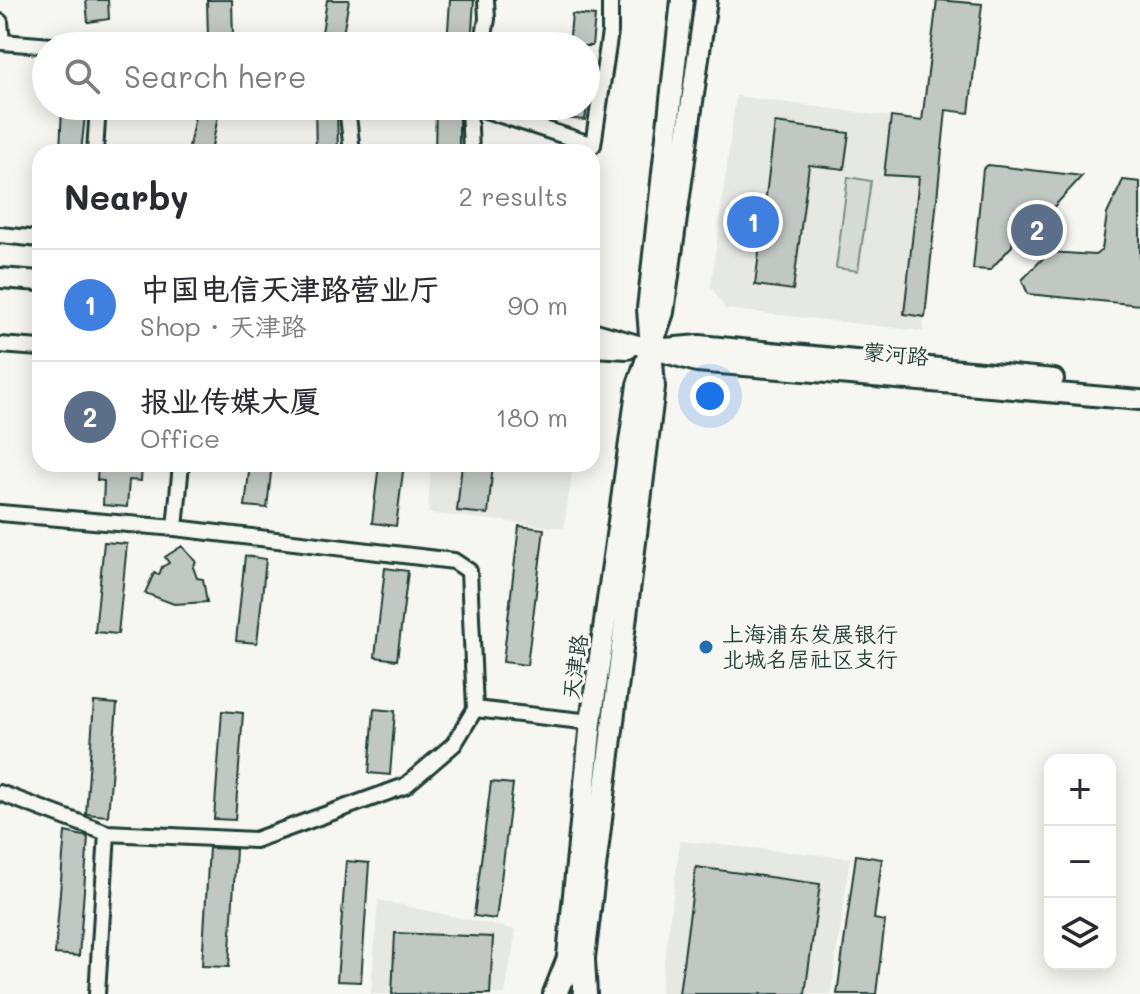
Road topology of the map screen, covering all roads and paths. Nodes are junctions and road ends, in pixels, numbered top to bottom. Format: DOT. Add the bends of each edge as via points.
graph roads {
  1 [pos="486,0"];
  2 [pos="610,0"];
  3 [pos="682,0"];
  4 [pos="706,0"];
  5 [pos="0,22"];
  6 [pos="485,32"];
  7 [pos="1,42"];
  8 [pos="32,44"];
  9 [pos="600,101"];
  10 [pos="97,120"];
  11 [pos="349,120"];
  12 [pos="472,120"];
  13 [pos="512,120"];
  14 [pos="597,120"];
  15 [pos="96,144"];
  16 [pos="351,144"];
  17 [pos="471,144"];
  18 [pos="579,144"];
  19 [pos="594,144"];
  20 [pos="0,235"];
  21 [pos="32,238"];
  22 [pos="0,278"];
  23 [pos="32,280"];
  24 [pos="0,289"];
  25 [pos="32,292"];
  26 [pos="600,334"];
  27 [pos="0,345"];
  28 [pos="32,347"];
  29 [pos="600,347"];
  30 [pos="650,350"];
  31 [pos="1140,388"];
  32 [pos="1140,400"];
  33 [pos="180,472"];
  34 [pos="0,513"];
  35 [pos="175,528"];
  36 [pos="475,709"];
  37 [pos="591,722"];
  38 [pos="0,793"];
  39 [pos="107,833"];
  40 [pos="576,961"];
  41 [pos="97,994"];
  42 [pos="555,994"];
  43 [pos="564,994"];
  44 [pos="582,994"];
  1 -- 6 [label="street"];
  2 -- 9 [label="street"];
  3 -- 30 [label="main road, 天津路" via="648,309"];
  4 -- 30 [label="main road, 天津路" via="663,312"];
  5 -- 7 [label="street"];
  7 -- 8 [label="street"];
  10 -- 15 [label="street"];
  11 -- 16 [label="street"];
  12 -- 17 [label="street"];
  13 -- 18 [label="street"];
  14 -- 19 [label="street"];
  20 -- 21 [label="street"];
  22 -- 23 [label="street"];
  24 -- 25 [label="street"];
  26 -- 30 [label="street, 蒙河路"];
  27 -- 28 [label="street"];
  29 -- 30 [label="street, 蒙河路"];
  30 -- 31 [label="street, 蒙河路" via="699,345"];
  30 -- 32 [label="street, 蒙河路" via="697,362"];
  30 -- 37 [label="main road, 天津路" via="638,385"];
  30 -- 40 [label="main road, 天津路" via="652,398"];
  33 -- 35 [label="street"];
  34 -- 35 [label="street"];
  35 -- 36 [label="street" via="454,561 469,571"];
  36 -- 37 [label="street"];
  36 -- 39 [label="street" via="454,744 405,786 255,840"];
  37 -- 40 [label="main road, 天津路"];
  38 -- 39 [label="street"];
  39 -- 41 [label="street"];
  40 -- 42 [label="main road"];
  40 -- 43 [label="main road, 天津路"];
  40 -- 44 [label="main road"];
}
